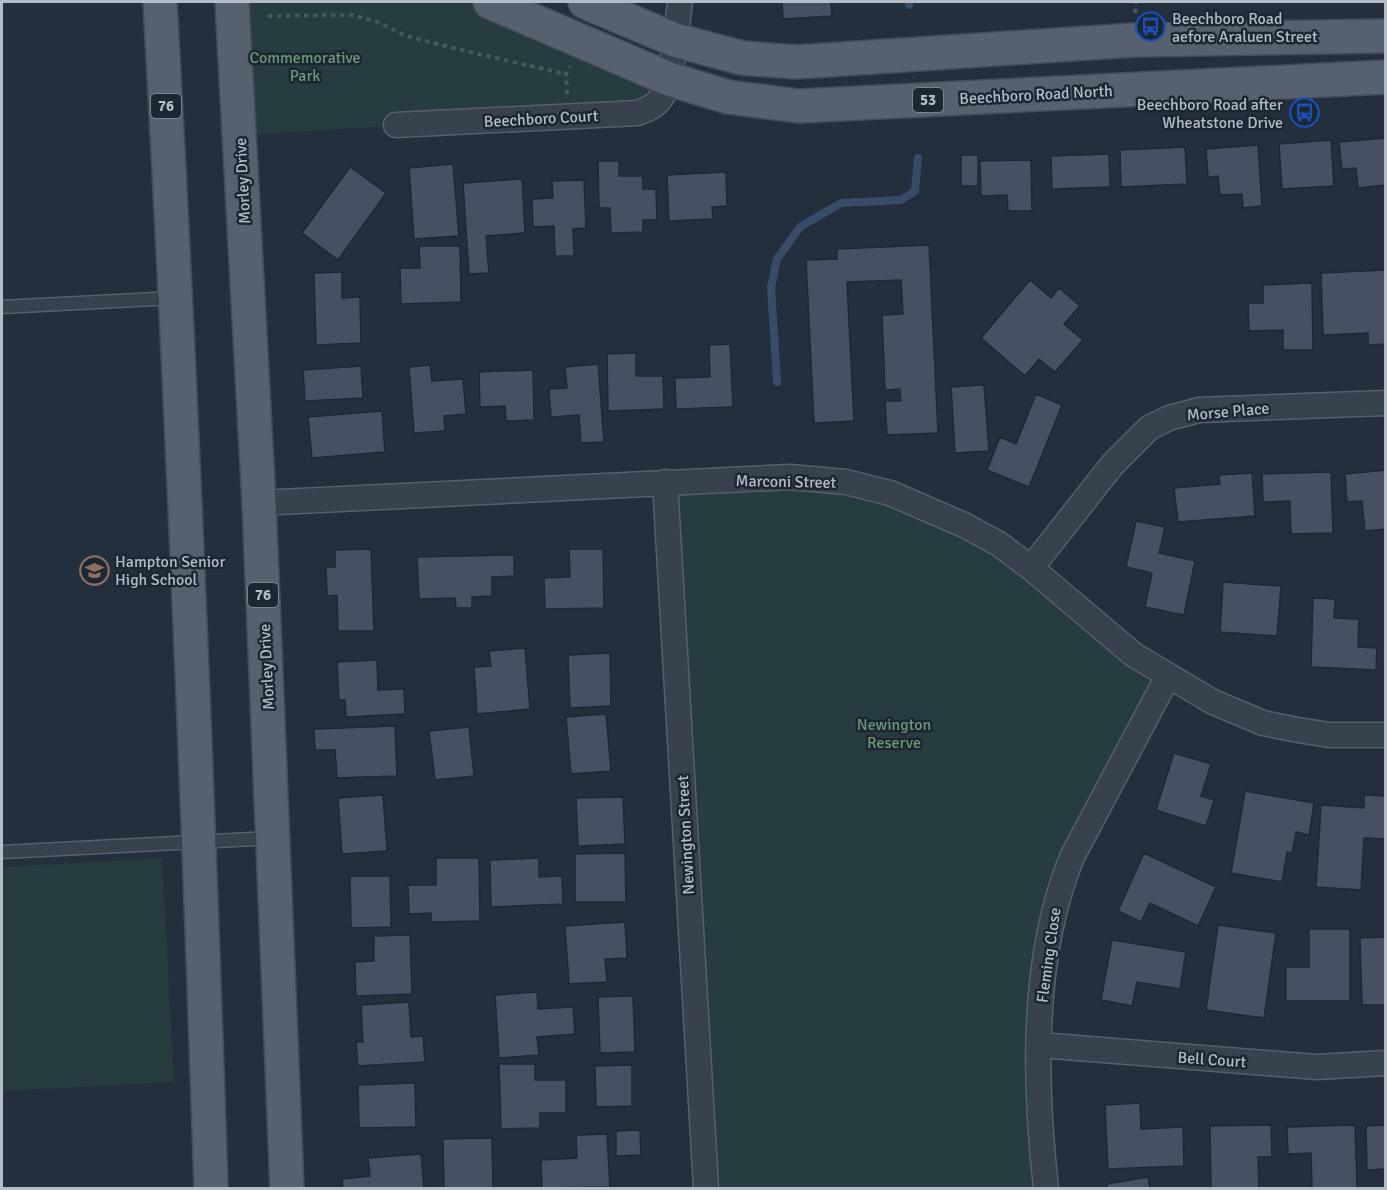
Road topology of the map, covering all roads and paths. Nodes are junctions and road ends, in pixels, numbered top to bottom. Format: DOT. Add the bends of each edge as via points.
graph roads {
  1 [pos="160,2"];
  2 [pos="232,2"];
  3 [pos="490,2"];
  4 [pos="585,2"];
  5 [pos="680,2"];
  6 [pos="268,16"];
  7 [pos="1386,36"];
  8 [pos="675,40"];
  9 [pos="566,74"];
  10 [pos="1386,77"];
  11 [pos="669,79"];
  12 [pos="396,125"];
  13 [pos="175,298"];
  14 [pos="2,307"];
  15 [pos="1386,403"];
  16 [pos="665,482"];
  17 [pos="259,503"];
  18 [pos="1031,568"];
  19 [pos="1168,676"];
  20 [pos="1386,735"];
  21 [pos="274,838"];
  22 [pos="200,842"];
  23 [pos="2,852"];
  24 [pos="1040,1045"];
  25 [pos="1386,1063"];
  26 [pos="211,1188"];
  27 [pos="287,1188"];
  28 [pos="706,1188"];
  29 [pos="1046,1188"];
  1 -- 13 [label="main road, 76"];
  2 -- 17 [label="main road, Morley Drive / 76"];
  3 -- 11 [label="main road, Beechboro Road North / 53"];
  4 -- 8 [label="main road"];
  5 -- 8 [label="street"];
  6 -- 9 [label="path" via="352,15 406,36"];
  7 -- 8 [label="main road" via="1134,40 797,62 741,58"];
  8 -- 11 [label="street"];
  10 -- 11 [label="main road, Beechboro Road North / 53" via="799,106 728,97"];
  11 -- 12 [label="street, Beechboro Court" via="662,98 638,113"];
  13 -- 14 [label="lane"];
  13 -- 22 [label="main road, 76"];
  15 -- 18 [label="street, Morse Place" via="1199,410 1169,418 1149,428 1113,464"];
  16 -- 17 [label="street, Marconi Street"];
  16 -- 18 [label="street, Marconi Street" via="790,477 846,482 890,493 932,510 999,544"];
  16 -- 28 [label="street, Newington Street"];
  17 -- 21 [label="main road, Morley Drive / 76"];
  18 -- 19 [label="street, Marconi Street" via="1134,655"];
  19 -- 20 [label="street, Marconi Street" via="1263,723 1329,735"];
  19 -- 24 [label="street, Fleming Close" via="1059,888 1041,981"];
  21 -- 22 [label="lane"];
  21 -- 27 [label="main road, Morley Drive / 76"];
  22 -- 23 [label="lane"];
  22 -- 26 [label="main road, 76"];
  24 -- 25 [label="street, Bell Court" via="1317,1067"];
  24 -- 29 [label="street, Fleming Close" via="1039,1102"];
}
